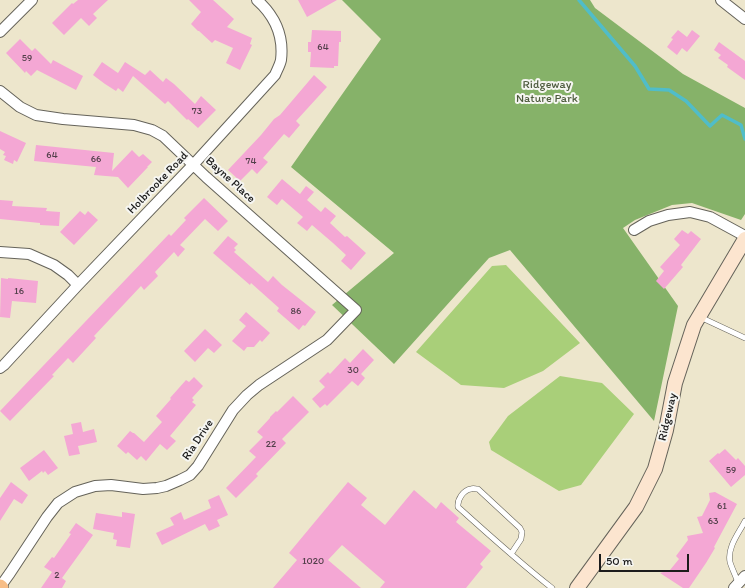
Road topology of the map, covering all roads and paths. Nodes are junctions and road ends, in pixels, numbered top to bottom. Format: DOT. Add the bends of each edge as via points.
graph roads {
  1 [pos="32,0"];
  2 [pos="257,0"];
  3 [pos="722,0"];
  4 [pos="745,19"];
  5 [pos="0,32"];
  6 [pos="0,91"];
  7 [pos="193,165"];
  8 [pos="634,230"];
  9 [pos="745,236"];
  10 [pos="745,239"];
  11 [pos="0,252"];
  12 [pos="78,285"];
  13 [pos="356,310"];
  14 [pos="699,316"];
  15 [pos="745,338"];
  16 [pos="0,368"];
  17 [pos="745,521"];
  18 [pos="511,554"];
  19 [pos="739,582"];
  20 [pos="0,588"];
  21 [pos="552,588"];
  22 [pos="577,588"];
  1 -- 5 [label="street"];
  2 -- 7 [label="street, Holbrooke Road" via="276,23 282,41 281,61 275,75"];
  3 -- 4 [label="street"];
  6 -- 7 [label="street, Bayne Place" via="20,107 36,115 134,125 152,130 163,136"];
  7 -- 12 [label="street, Holbrooke Road"];
  7 -- 13 [label="street, Bayne Place"];
  8 -- 9 [label="street" via="668,215 690,212 710,217"];
  10 -- 14 [label="street, Ridgeway"];
  11 -- 12 [label="street" via="29,254 54,265"];
  12 -- 16 [label="street, Holbrooke Road"];
  13 -- 20 [label="street, Ria Drive" via="327,340 246,395 233,410 190,475 157,488 95,486 75,492 58,503"];
  14 -- 15 [label="lane"];
  14 -- 22 [label="street, Ridgeway" via="675,383 655,469 636,507"];
  17 -- 19 [label="lane" via="730,555 730,562"];
  18 -- 18 [label="lane" via="458,507 457,502 465,492 471,488 478,489 520,528 521,539"];
  18 -- 21 [label="lane"];
}
